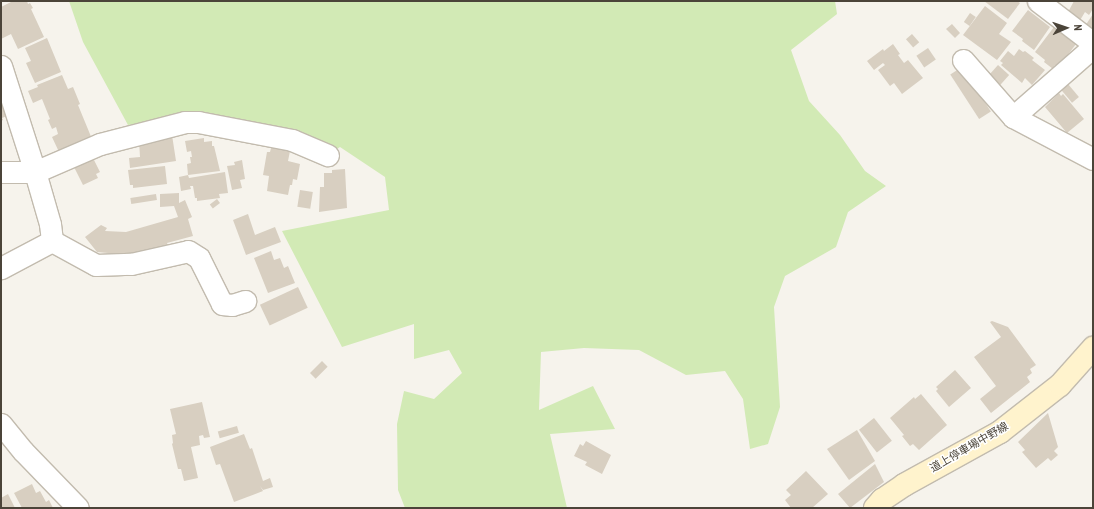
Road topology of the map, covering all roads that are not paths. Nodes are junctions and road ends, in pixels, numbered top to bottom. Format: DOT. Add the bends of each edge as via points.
graph roads {
  1 [pos="1038,1"];
  2 [pos="1093,43"];
  3 [pos="1093,47"];
  4 [pos="963,60"];
  5 [pos="1,66"];
  6 [pos="1014,117"];
  7 [pos="328,155"];
  8 [pos="1093,159"];
  9 [pos="1,172"];
  10 [pos="35,172"];
  11 [pos="52,241"];
  12 [pos="1,268"];
  13 [pos="245,301"];
  14 [pos="1093,348"];
  15 [pos="1,424"];
  16 [pos="78,508"];
  17 [pos="875,508"];
  1 -- 2 [label="street"];
  3 -- 6 [label="street"];
  4 -- 6 [label="street"];
  5 -- 10 [label="street"];
  6 -- 8 [label="street"];
  7 -- 10 [label="street" via="292,140 198,122 184,122 100,144"];
  9 -- 10 [label="street"];
  10 -- 11 [label="street" via="50,224"];
  11 -- 12 [label="street"];
  11 -- 13 [label="street" via="96,265 130,264 188,251 199,258 222,304 232,305"];
  14 -- 17 [label="main road, 道上停車場中野線" via="1060,385 1000,432 904,485"];
  15 -- 16 [label="street" via="23,451"];
}
